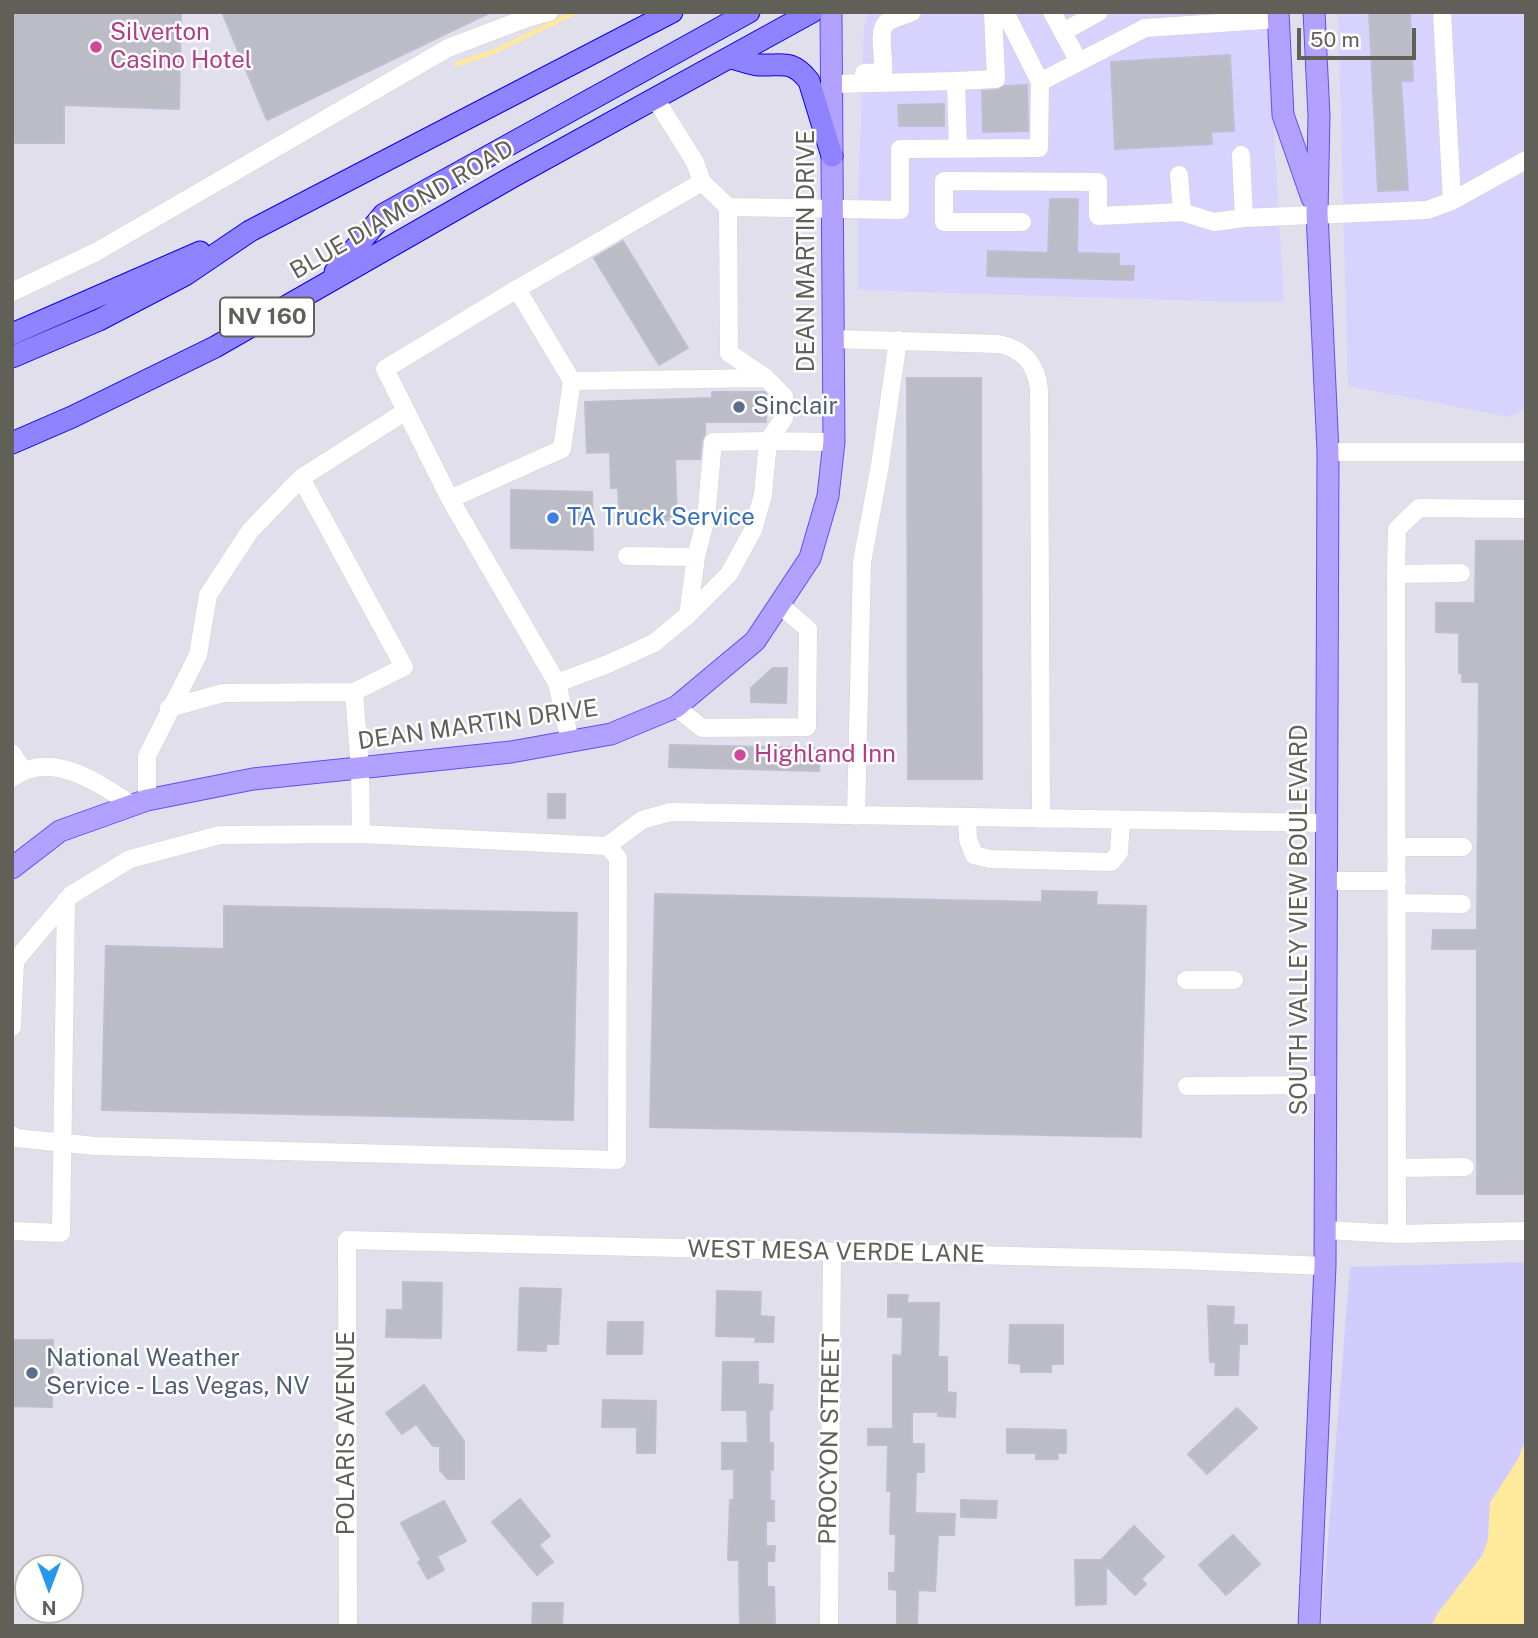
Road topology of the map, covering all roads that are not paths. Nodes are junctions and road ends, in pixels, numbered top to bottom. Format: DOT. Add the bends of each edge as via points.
graph roads {
  1 [pos="549,12"];
  2 [pos="672,12"];
  3 [pos="749,12"];
  4 [pos="812,12"];
  5 [pos="831,12"];
  6 [pos="912,12"];
  7 [pos="993,12"];
  8 [pos="1005,12"];
  9 [pos="1052,12"];
  10 [pos="1099,12"];
  11 [pos="1314,12"];
  12 [pos="1442,12"];
  13 [pos="1278,16"];
  14 [pos="1233,17"];
  15 [pos="1142,20"];
  16 [pos="1063,32"];
  17 [pos="731,58"];
  18 [pos="1079,62"];
  19 [pos="832,78"];
  20 [pos="956,81"];
  21 [pos="1040,82"];
  22 [pos="656,100"];
  23 [pos="958,149"];
  24 [pos="1241,155"];
  25 [pos="832,156"];
  26 [pos="1526,160"];
  27 [pos="1179,176"];
  28 [pos="702,182"];
  29 [pos="1452,201"];
  30 [pos="728,207"];
  31 [pos="833,208"];
  32 [pos="1182,212"];
  33 [pos="1317,213"];
  34 [pos="1244,218"];
  35 [pos="1022,222"];
  36 [pos="250,231"];
  37 [pos="324,284"];
  38 [pos="517,289"];
  39 [pos="12,292"];
  40 [pos="12,334"];
  41 [pos="834,339"];
  42 [pos="898,341"];
  43 [pos="12,357"];
  44 [pos="766,378"];
  45 [pos="572,381"];
  46 [pos="406,411"];
  47 [pos="768,441"];
  48 [pos="834,442"];
  49 [pos="12,443"];
  50 [pos="1328,452"];
  51 [pos="1526,452"];
  52 [pos="301,478"];
  53 [pos="450,499"];
  54 [pos="1526,509"];
  55 [pos="627,556"];
  56 [pos="696,557"];
  57 [pos="1461,573"];
  58 [pos="1396,574"];
  59 [pos="780,605"];
  60 [pos="688,615"];
  61 [pos="557,683"];
  62 [pos="354,692"];
  63 [pos="676,707"];
  64 [pos="169,708"];
  65 [pos="570,741"];
  66 [pos="12,753"];
  67 [pos="360,768"];
  68 [pos="18,774"];
  69 [pos="140,802"];
  70 [pos="856,816"];
  71 [pos="967,818"];
  72 [pos="1041,819"];
  73 [pos="1121,820"];
  74 [pos="1327,823"];
  75 [pos="362,834"];
  76 [pos="607,846"];
  77 [pos="1397,847"];
  78 [pos="1463,847"];
  79 [pos="12,868"];
  80 [pos="1327,881"];
  81 [pos="1397,881"];
  82 [pos="66,900"];
  83 [pos="1397,903"];
  84 [pos="1462,904"];
  85 [pos="1186,980"];
  86 [pos="1234,980"];
  87 [pos="12,1027"];
  88 [pos="1326,1085"];
  89 [pos="1187,1086"];
  90 [pos="12,1135"];
  91 [pos="63,1142"];
  92 [pos="1465,1167"];
  93 [pos="1397,1168"];
  94 [pos="1326,1230"];
  95 [pos="12,1231"];
  96 [pos="1526,1231"];
  97 [pos="1397,1234"];
  98 [pos="347,1240"];
  99 [pos="832,1252"];
  100 [pos="1325,1266"];
  101 [pos="348,1626"];
  102 [pos="829,1626"];
  103 [pos="1308,1626"];
  1 -- 39 [label="street" via="448,48 96,252"];
  2 -- 36 [label="highway, BLUE DIAMOND ROAD"];
  3 -- 37 [label="highway" via="384,214"];
  4 -- 17 [label="highway, BLUE DIAMOND ROAD / NV 160"];
  5 -- 19 [label="main road, DEAN MARTIN DRIVE"];
  6 -- 19 [label="street" via="883,28 883,72"];
  7 -- 20 [label="street" via="996,79"];
  8 -- 21 [label="street"];
  9 -- 16 [label="street"];
  10 -- 16 [label="street"];
  11 -- 33 [label="main road, SOUTH VALLEY VIEW BOULEVARD"];
  12 -- 29 [label="street"];
  13 -- 14 [label="street"];
  13 -- 33 [label="main road, SOUTH VALLEY VIEW BOULEVARD" via="1283,115"];
  14 -- 15 [label="street"];
  15 -- 18 [label="street"];
  16 -- 18 [label="street"];
  17 -- 22 [label="highway, BLUE DIAMOND ROAD / NV 160"];
  17 -- 25 [label="highway" via="758,65 785,64 801,71 809,81"];
  18 -- 21 [label="street"];
  19 -- 20 [label="street"];
  19 -- 25 [label="main road, DEAN MARTIN DRIVE"];
  20 -- 23 [label="street"];
  21 -- 23 [label="street" via="1039,148"];
  22 -- 28 [label="street" via="695,162"];
  22 -- 37 [label="highway, BLUE DIAMOND ROAD / NV 160"];
  23 -- 31 [label="street" via="900,149 900,210"];
  24 -- 34 [label="street"];
  25 -- 31 [label="main road, DEAN MARTIN DRIVE"];
  26 -- 29 [label="street"];
  27 -- 32 [label="street"];
  28 -- 30 [label="street"];
  28 -- 38 [label="street"];
  29 -- 33 [label="street" via="1427,210"];
  30 -- 31 [label="street"];
  30 -- 44 [label="street" via="729,353"];
  31 -- 41 [label="main road, DEAN MARTIN DRIVE"];
  32 -- 34 [label="street" via="1214,222"];
  32 -- 35 [label="street" via="1098,216 1098,182 944,181 944,222"];
  33 -- 34 [label="street"];
  33 -- 50 [label="main road, SOUTH VALLEY VIEW BOULEVARD"];
  36 -- 40 [label="highway"];
  36 -- 43 [label="highway, BLUE DIAMOND ROAD" via="185,275 99,320"];
  37 -- 49 [label="highway, BLUE DIAMOND ROAD / NV 160" via="215,347"];
  38 -- 45 [label="street"];
  38 -- 46 [label="street" via="385,369"];
  41 -- 42 [label="street"];
  41 -- 48 [label="main road, DEAN MARTIN DRIVE"];
  42 -- 70 [label="street" via="862,562"];
  42 -- 72 [label="street" via="999,344 1019,351 1035,369 1039,390"];
  44 -- 45 [label="street"];
  44 -- 47 [label="street" via="784,396 784,418"];
  45 -- 53 [label="street" via="562,449"];
  46 -- 52 [label="street"];
  46 -- 53 [label="street"];
  47 -- 48 [label="street"];
  47 -- 56 [label="street" via="713,442 706,518"];
  47 -- 60 [label="street" via="763,495 753,530 729,574"];
  48 -- 59 [label="main road, DEAN MARTIN DRIVE" via="828,496 810,558"];
  50 -- 51 [label="street"];
  50 -- 74 [label="main road, SOUTH VALLEY VIEW BOULEVARD"];
  52 -- 62 [label="street" via="404,667"];
  52 -- 64 [label="street" via="250,531 208,595 198,655"];
  53 -- 61 [label="street"];
  54 -- 58 [label="street" via="1419,508 1396,529"];
  55 -- 56 [label="street"];
  56 -- 60 [label="street"];
  57 -- 58 [label="street"];
  58 -- 77 [label="street"];
  59 -- 63 [label="main road, DEAN MARTIN DRIVE" via="755,641"];
  59 -- 63 [label="street" via="808,629 807,727 702,728"];
  60 -- 61 [label="street" via="654,643"];
  61 -- 65 [label="street"];
  62 -- 64 [label="street" via="223,692"];
  62 -- 67 [label="street"];
  63 -- 65 [label="main road, DEAN MARTIN DRIVE" via="611,734"];
  64 -- 69 [label="street" via="147,756"];
  65 -- 67 [label="main road, DEAN MARTIN DRIVE"];
  66 -- 68 [label="street"];
  67 -- 69 [label="main road, DEAN MARTIN DRIVE" via="253,779"];
  67 -- 75 [label="street"];
  68 -- 69 [label="street" via="54,766"];
  69 -- 79 [label="main road, DEAN MARTIN DRIVE" via="60,831"];
  70 -- 71 [label="street"];
  70 -- 76 [label="street" via="670,813 642,820"];
  71 -- 72 [label="street"];
  71 -- 73 [label="street" via="974,855 1111,862 1119,853"];
  72 -- 73 [label="street"];
  73 -- 74 [label="street"];
  74 -- 80 [label="main road, SOUTH VALLEY VIEW BOULEVARD"];
  75 -- 76 [label="street"];
  75 -- 82 [label="street" via="220,835 130,859"];
  76 -- 91 [label="street" via="618,858 617,1160"];
  77 -- 78 [label="street"];
  77 -- 81 [label="street"];
  80 -- 81 [label="street"];
  80 -- 88 [label="main road, SOUTH VALLEY VIEW BOULEVARD"];
  81 -- 83 [label="street"];
  82 -- 87 [label="street" via="15,961"];
  82 -- 91 [label="street"];
  83 -- 84 [label="street"];
  83 -- 93 [label="street"];
  85 -- 86 [label="street"];
  88 -- 89 [label="street"];
  88 -- 94 [label="main road, SOUTH VALLEY VIEW BOULEVARD"];
  90 -- 91 [label="street"];
  91 -- 95 [label="street" via="61,1233"];
  92 -- 93 [label="street"];
  93 -- 97 [label="street"];
  94 -- 97 [label="street"];
  94 -- 100 [label="main road, SOUTH VALLEY VIEW BOULEVARD"];
  96 -- 97 [label="street"];
  98 -- 99 [label="street, WEST MESA VERDE LANE"];
  98 -- 101 [label="street, POLARIS AVENUE"];
  99 -- 100 [label="street, WEST MESA VERDE LANE"];
  99 -- 102 [label="street, PROCYON STREET"];
  100 -- 103 [label="main road, SOUTH VALLEY VIEW BOULEVARD"];
}
